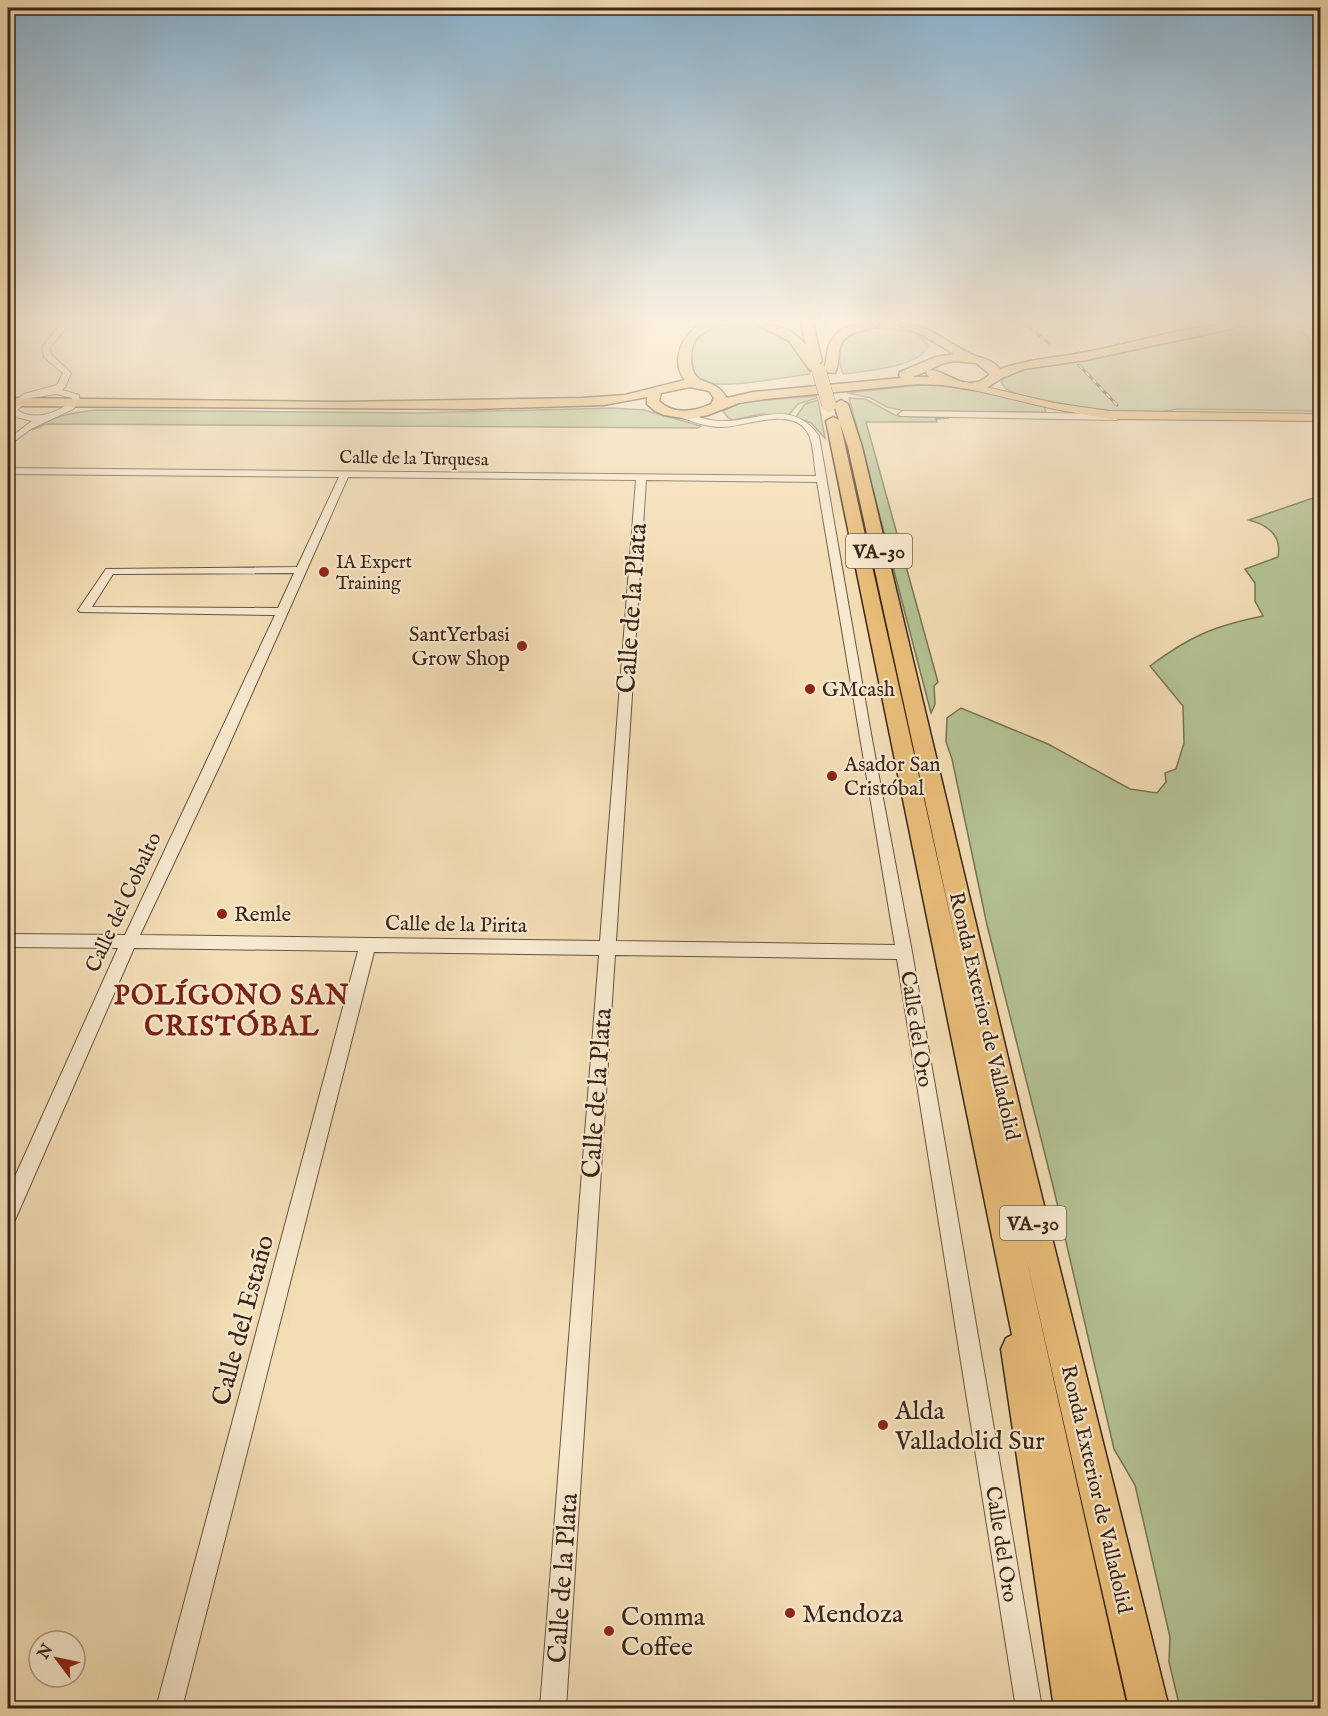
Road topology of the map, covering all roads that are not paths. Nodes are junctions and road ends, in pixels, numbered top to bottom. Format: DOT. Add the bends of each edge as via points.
graph roads {
  1 [pos="493,404"];
  2 [pos="655,404"];
  3 [pos="717,404"];
  4 [pos="724,404"];
  5 [pos="835,404"];
  6 [pos="1035,404"];
  7 [pos="79,406"];
  8 [pos="12,408"];
  9 [pos="658,408"];
  10 [pos="715,408"];
  11 [pos="1054,411"];
  12 [pos="680,414"];
  13 [pos="903,414"];
  14 [pos="53,415"];
  15 [pos="1320,418"];
  16 [pos="735,423"];
  17 [pos="8,443"];
  18 [pos="8,471"];
  19 [pos="345,474"];
  20 [pos="641,477"];
  21 [pos="820,479"];
  22 [pos="302,570"];
  23 [pos="283,612"];
  24 [pos="911,736"];
  25 [pos="8,940"];
  26 [pos="129,942"];
  27 [pos="368,945"];
  28 [pos="606,949"];
  29 [pos="904,952"];
  30 [pos="8,1213"];
  31 [pos="1013,1263"];
  32 [pos="168,1708"];
  33 [pos="553,1708"];
  34 [pos="1029,1708"];
  35 [pos="1074,1708"];
  36 [pos="1107,1708"];
  37 [pos="1149,1708"];
  1 -- 7 [label="highway"];
  2 -- 9 [label="highway"];
  3 -- 10 [label="highway"];
  4 -- 10 [label="highway"];
  5 -- 24 [label="highway, Ronda Exterior de Valladolid / VA-30, bridge"];
  6 -- 11 [label="main road"];
  7 -- 8 [label="highway"];
  7 -- 9 [label="highway"];
  7 -- 14 [label="highway"];
  8 -- 14 [label="street" via="30,418"];
  8 -- 17 [label="street" via="19,424"];
  9 -- 12 [label="highway"];
  10 -- 12 [label="highway"];
  10 -- 16 [label="street" via="712,414 716,419"];
  11 -- 13 [label="street"];
  11 -- 15 [label="main road"];
  12 -- 16 [label="street, Calle del Oro" via="715,423"];
  14 -- 17 [label="street" via="33,423"];
  16 -- 21 [label="street, Calle del Oro" via="767,416 804,424 814,436"];
  18 -- 19 [label="street, Calle de la Turquesa"];
  19 -- 20 [label="street, Calle de la Turquesa"];
  19 -- 22 [label="street, Calle del Cobalto"];
  20 -- 21 [label="street, Calle de la Turquesa"];
  20 -- 28 [label="street, Calle de la Plata"];
  21 -- 29 [label="street, Calle del Oro"];
  22 -- 23 [label="street, Calle del Cobalto"];
  22 -- 23 [label="street" via="110,571 84,609"];
  23 -- 26 [label="street, Calle del Cobalto"];
  24 -- 31 [label="highway, Ronda Exterior de Valladolid / VA-30"];
  24 -- 37 [label="highway, Ronda Exterior de Valladolid / VA-30" via="1013,1137"];
  25 -- 26 [label="street, Calle de la Pirita"];
  26 -- 27 [label="street, Calle de la Pirita"];
  26 -- 30 [label="street, Calle del Cobalto"];
  27 -- 28 [label="street, Calle de la Pirita"];
  27 -- 32 [label="street, Calle del Estaño"];
  28 -- 29 [label="street, Calle de la Pirita"];
  28 -- 33 [label="street, Calle de la Plata"];
  29 -- 34 [label="street, Calle del Oro"];
  31 -- 35 [label="highway" via="1016,1342"];
  31 -- 36 [label="highway, Ronda Exterior de Valladolid / VA-30"];
}
